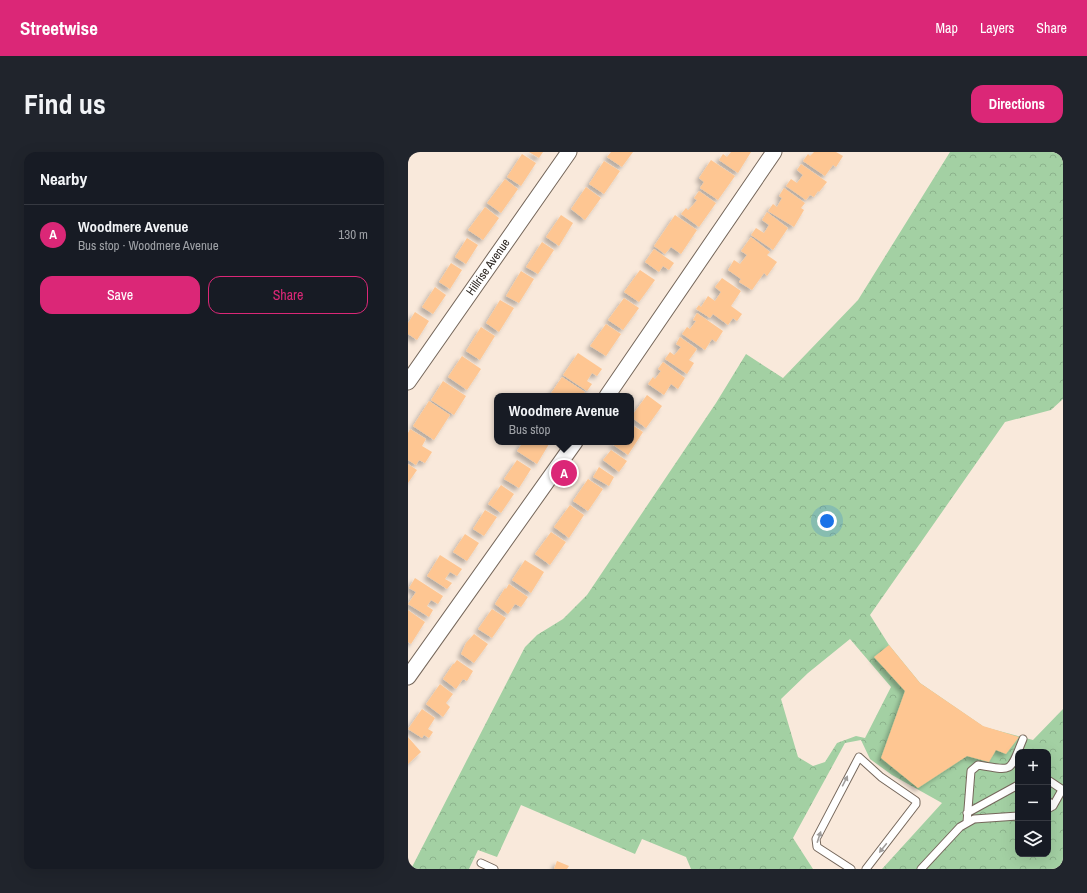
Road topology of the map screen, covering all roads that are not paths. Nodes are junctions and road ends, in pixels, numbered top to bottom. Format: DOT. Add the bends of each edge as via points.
graph roads {
  1 [pos="569,152"];
  2 [pos="774,152"];
  3 [pos="408,382"];
  4 [pos="609,393"];
  5 [pos="573,445"];
  6 [pos="408,677"];
  7 [pos="1023,739"];
  8 [pos="1020,749"];
  9 [pos="1015,761"];
  10 [pos="1051,782"];
  11 [pos="1015,788"];
  12 [pos="1063,790"];
  13 [pos="1051,804"];
  14 [pos="967,813"];
  15 [pos="1015,816"];
  16 [pos="967,822"];
  17 [pos="481,864"];
  18 [pos="494,869"];
  19 [pos="851,869"];
  20 [pos="866,869"];
  21 [pos="921,869"];
  1 -- 3 [label="street, Hillrise Avenue"];
  2 -- 4 [label="street"];
  5 -- 6 [label="street"];
  7 -- 8 [label="lane"];
  9 -- 14 [label="lane" via="1003,770 978,765 974,767 969,779"];
  10 -- 12 [label="lane"];
  11 -- 14 [label="lane"];
  12 -- 13 [label="lane"];
  14 -- 16 [label="lane"];
  15 -- 16 [label="lane"];
  16 -- 21 [label="lane"];
  17 -- 18 [label="lane"];
  19 -- 20 [label="lane, one-way" via="817,846 816,839 859,757 880,777 916,801 899,828"];
}
